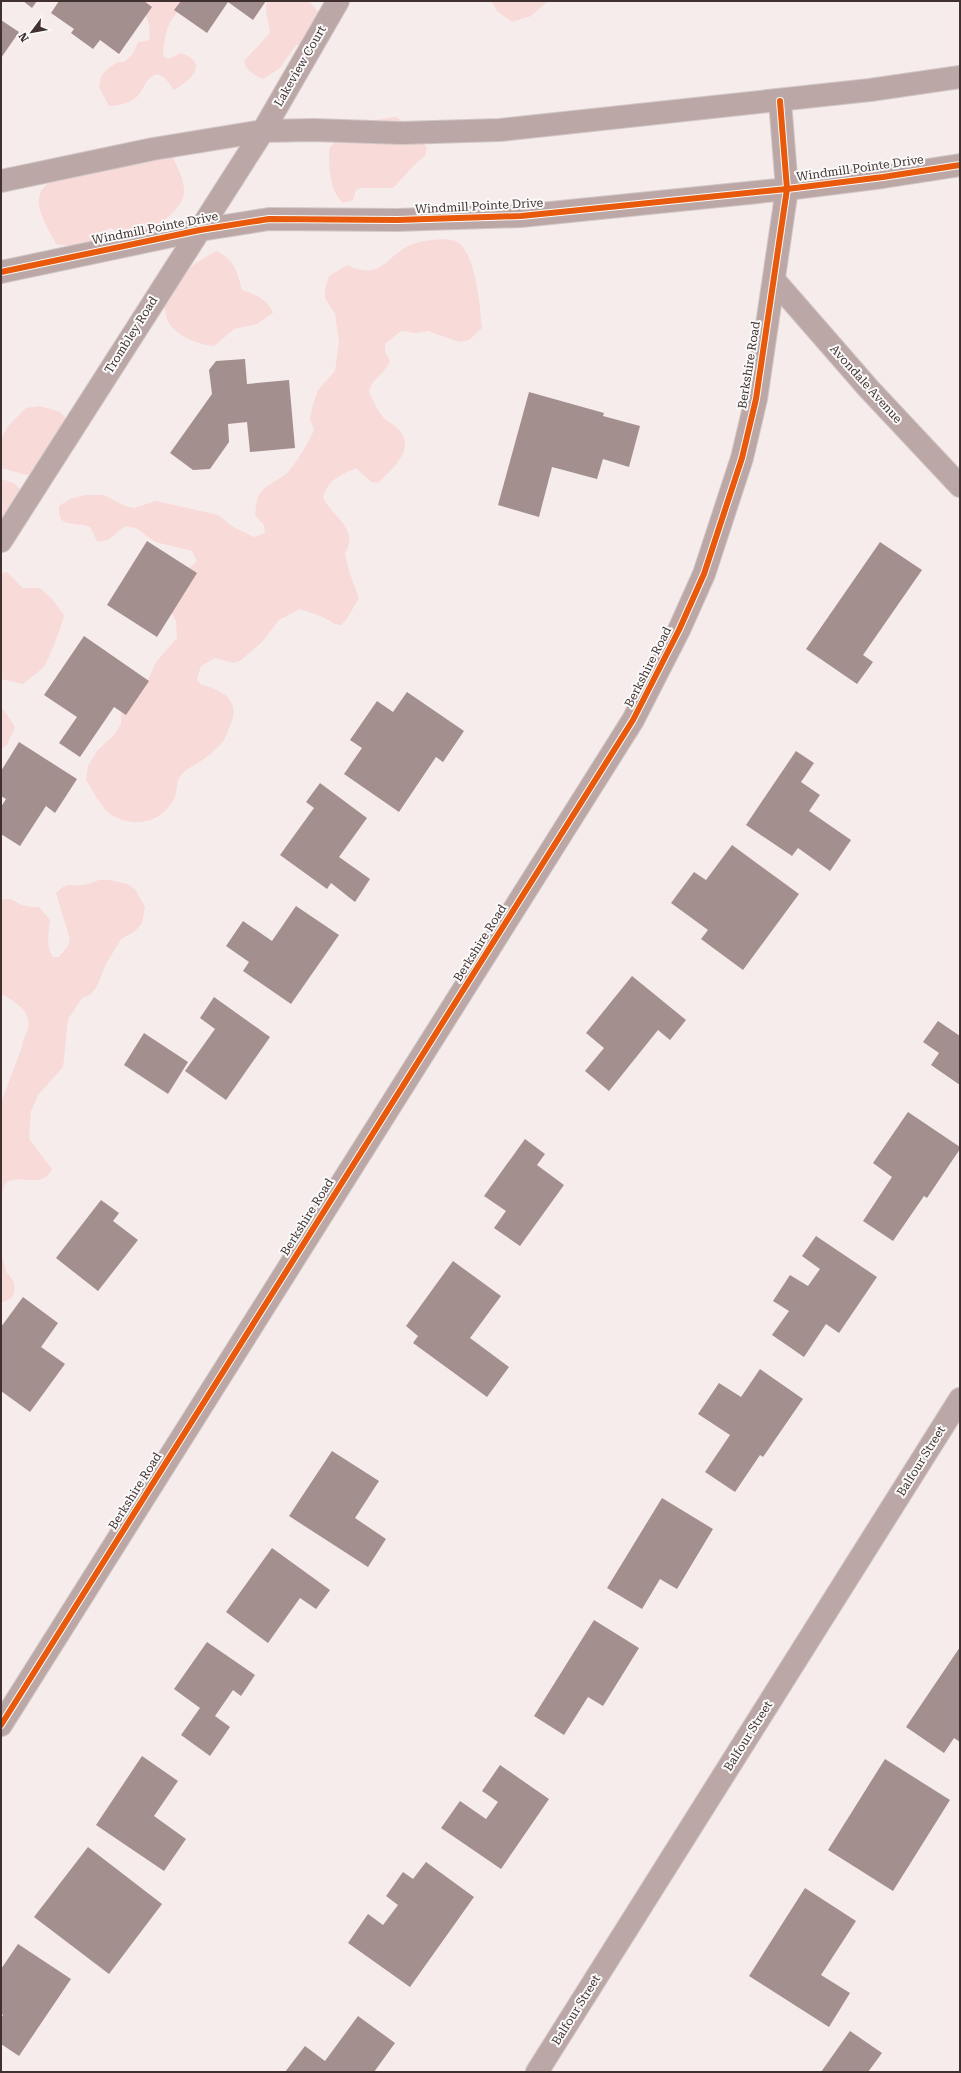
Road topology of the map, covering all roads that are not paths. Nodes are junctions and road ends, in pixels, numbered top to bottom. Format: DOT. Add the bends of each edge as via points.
graph roads {
  1 [pos="338,1"];
  2 [pos="960,77"];
  3 [pos="780,101"];
  4 [pos="262,131"];
  5 [pos="960,165"];
  6 [pos="1,181"];
  7 [pos="787,189"];
  8 [pos="200,230"];
  9 [pos="1,272"];
  10 [pos="774,280"];
  11 [pos="960,486"];
  12 [pos="1,541"];
  13 [pos="960,1399"];
  14 [pos="1,1724"];
  15 [pos="537,2072"];
  1 -- 4 [label="street, Lakeview Court"];
  2 -- 3 [label="street"];
  3 -- 4 [label="street" via="500,130 401,133"];
  3 -- 7 [label="street, Berkshire Road"];
  4 -- 6 [label="street" via="153,149"];
  4 -- 8 [label="street, Trombley Road"];
  5 -- 7 [label="street, Windmill Pointe Drive"];
  7 -- 8 [label="street, Windmill Pointe Drive" via="521,216 397,220 269,219"];
  7 -- 10 [label="street, Berkshire Road"];
  8 -- 9 [label="street, Windmill Pointe Drive"];
  8 -- 12 [label="street, Trombley Road"];
  10 -- 11 [label="street, Avondale Avenue" via="869,389"];
  10 -- 14 [label="street, Berkshire Road" via="756,399 724,517 704,574 680,630 633,720"];
  13 -- 15 [label="street, Balfour Street"];
}
